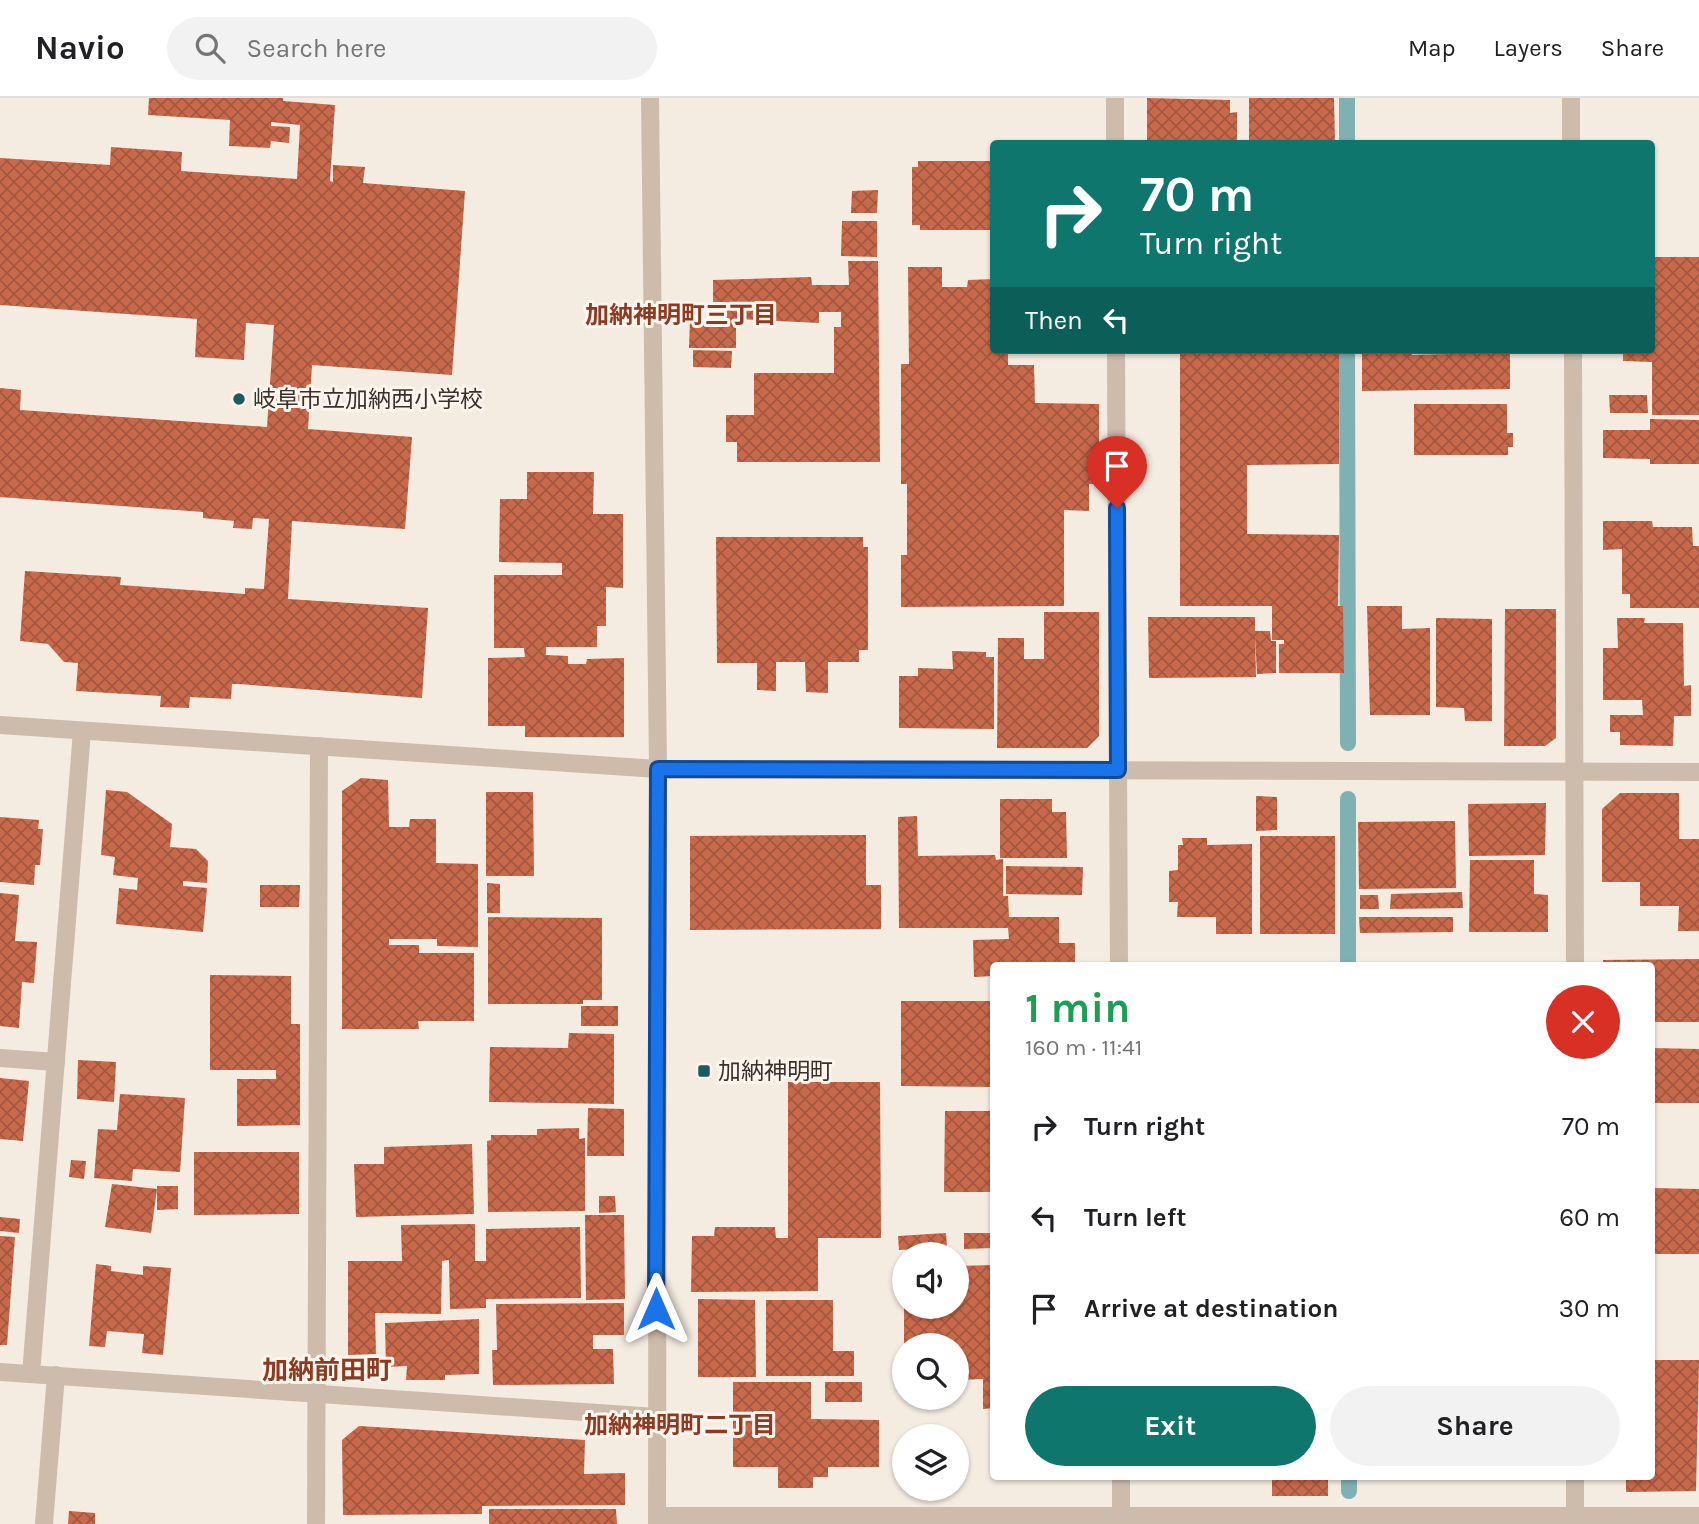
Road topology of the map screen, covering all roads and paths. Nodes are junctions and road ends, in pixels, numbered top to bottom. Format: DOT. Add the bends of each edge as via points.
graph roads {
  1 [pos="650,98"];
  2 [pos="1115,98"];
  3 [pos="1571,98"];
  4 [pos="1115,140"];
  5 [pos="1571,140"];
  6 [pos="1116,354"];
  7 [pos="1573,354"];
  8 [pos="0,725"];
  9 [pos="82,731"];
  10 [pos="319,746"];
  11 [pos="658,769"];
  12 [pos="1118,770"];
  13 [pos="1575,772"];
  14 [pos="1699,772"];
  15 [pos="1119,962"];
  16 [pos="1575,962"];
  17 [pos="0,1058"];
  18 [pos="56,1062"];
  19 [pos="0,1372"];
  20 [pos="31,1374"];
  21 [pos="56,1375"];
  22 [pos="317,1394"];
  23 [pos="656,1417"];
  24 [pos="1121,1480"];
  25 [pos="1575,1480"];
  26 [pos="1699,1516"];
  27 [pos="657,1520"];
  28 [pos="1575,1520"];
  29 [pos="1121,1521"];
  30 [pos="44,1524"];
  31 [pos="316,1524"];
  1 -- 11 [label="street"];
  2 -- 4 [label="street"];
  3 -- 5 [label="street"];
  6 -- 12 [label="street"];
  7 -- 13 [label="street"];
  8 -- 9 [label="street"];
  9 -- 10 [label="street"];
  9 -- 18 [label="street"];
  10 -- 11 [label="street"];
  10 -- 22 [label="street"];
  11 -- 12 [label="street"];
  11 -- 23 [label="street"];
  12 -- 13 [label="street"];
  12 -- 15 [label="street"];
  13 -- 14 [label="street"];
  13 -- 16 [label="street"];
  17 -- 18 [label="street"];
  18 -- 20 [label="street"];
  19 -- 20 [label="street"];
  20 -- 21 [label="street"];
  21 -- 22 [label="street"];
  21 -- 30 [label="street"];
  22 -- 23 [label="street"];
  22 -- 31 [label="street"];
  23 -- 27 [label="street"];
  24 -- 29 [label="street"];
  25 -- 28 [label="street"];
  26 -- 28 [label="street"];
  27 -- 29 [label="street"];
  28 -- 29 [label="street"];
}
